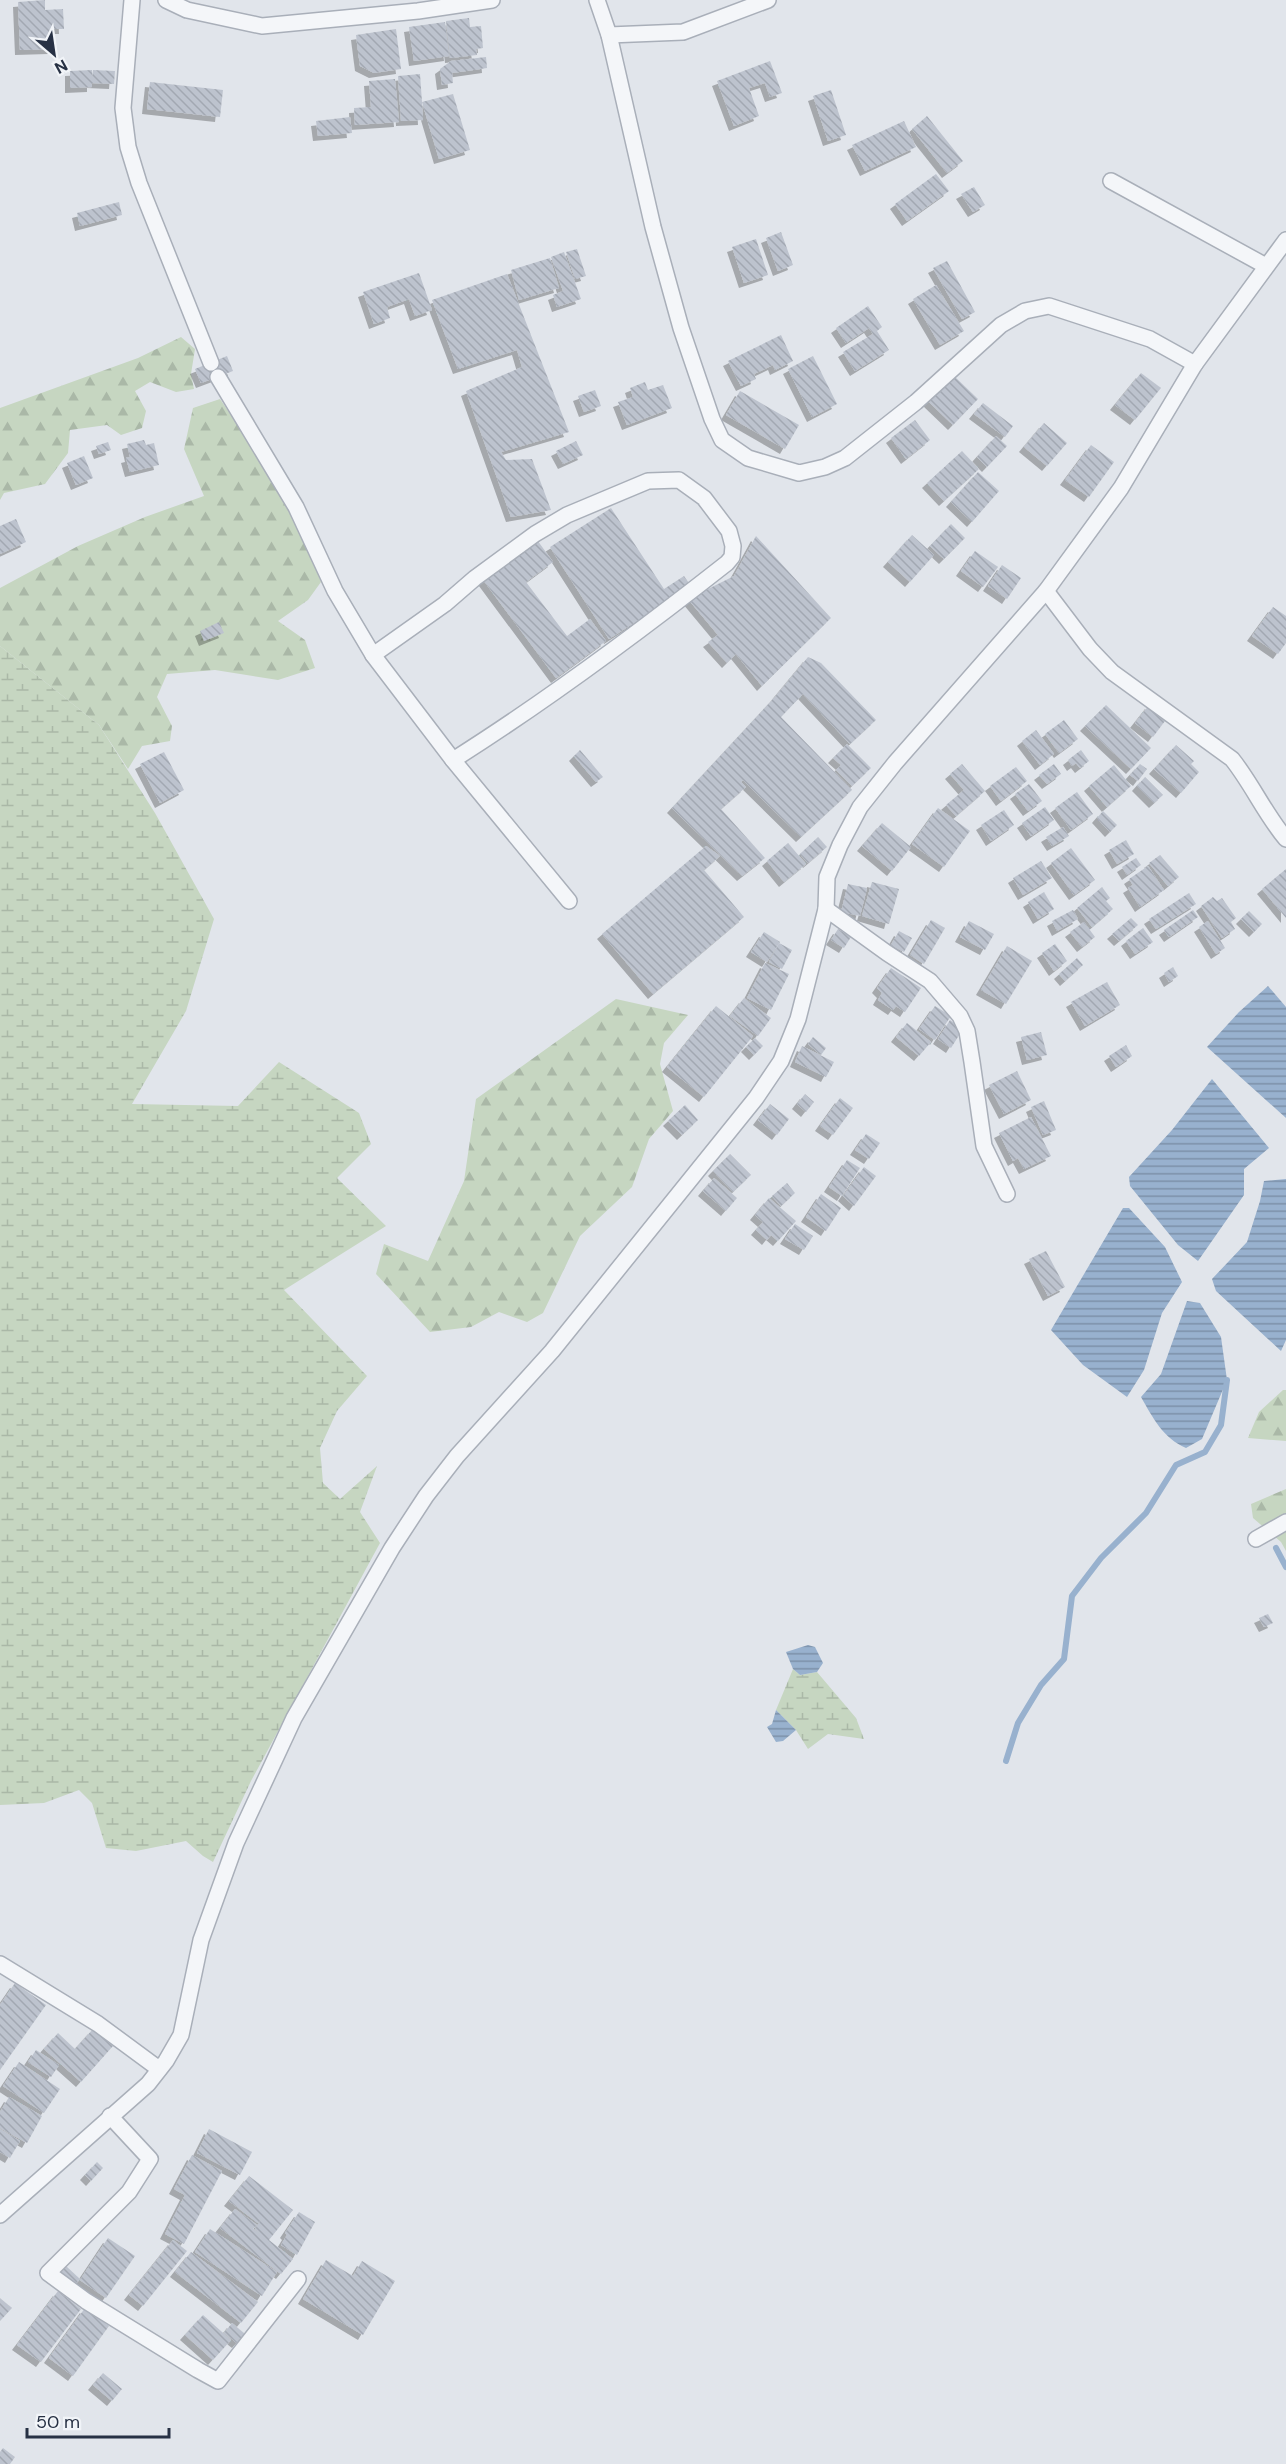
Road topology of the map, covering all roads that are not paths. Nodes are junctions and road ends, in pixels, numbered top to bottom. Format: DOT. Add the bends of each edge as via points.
graph roads {
  1 [pos="132,0"];
  2 [pos="166,0"];
  3 [pos="492,0"];
  4 [pos="597,0"];
  5 [pos="768,0"];
  6 [pos="609,35"];
  7 [pos="1111,181"];
  8 [pos="1286,240"];
  9 [pos="1266,266"];
  10 [pos="1195,364"];
  11 [pos="1046,591"];
  12 [pos="373,655"];
  13 [pos="453,760"];
  14 [pos="1286,839"];
  15 [pos="569,901"];
  16 [pos="826,909"];
  17 [pos="1006,1194"];
  18 [pos="1286,1522"];
  19 [pos="1256,1539"];
  20 [pos="0,1964"];
  21 [pos="159,2069"];
  22 [pos="111,2116"];
  23 [pos="0,2215"];
  24 [pos="298,2279"];
  1 -- 12 [label="street" via="123,108 128,147 139,183 214,370 296,507 335,591"];
  2 -- 3 [label="street" via="187,10 262,26"];
  4 -- 6 [label="street"];
  5 -- 6 [label="street" via="683,32"];
  6 -- 10 [label="street" via="653,227 684,338 722,440 748,458 799,472 845,458 916,402 1000,325 1024,311 1049,306 1149,339"];
  7 -- 9 [label="street"];
  8 -- 9 [label="street"];
  9 -- 10 [label="street"];
  10 -- 11 [label="street" via="1121,488"];
  11 -- 14 [label="street" via="1112,672 1232,759"];
  11 -- 16 [label="street" via="860,807 827,877"];
  12 -- 13 [label="street"];
  12 -- 13 [label="street" via="535,534 567,515 648,481 679,480 704,498 715,512 729,531 733,546 727,563 532,710"];
  13 -- 15 [label="street"];
  16 -- 17 [label="street" via="930,981 960,1016 967,1031 984,1146"];
  16 -- 21 [label="street" via="798,1019 781,1061 552,1351 495,1412 426,1496 350,1618 294,1718 236,1843 201,1940 181,2035"];
  18 -- 19 [label="street"];
  20 -- 21 [label="street" via="98,2024"];
  21 -- 22 [label="street" via="148,2084"];
  22 -- 23 [label="street"];
  22 -- 24 [label="street" via="150,2158 129,2192 48,2273 86,2301 218,2381"];
}
